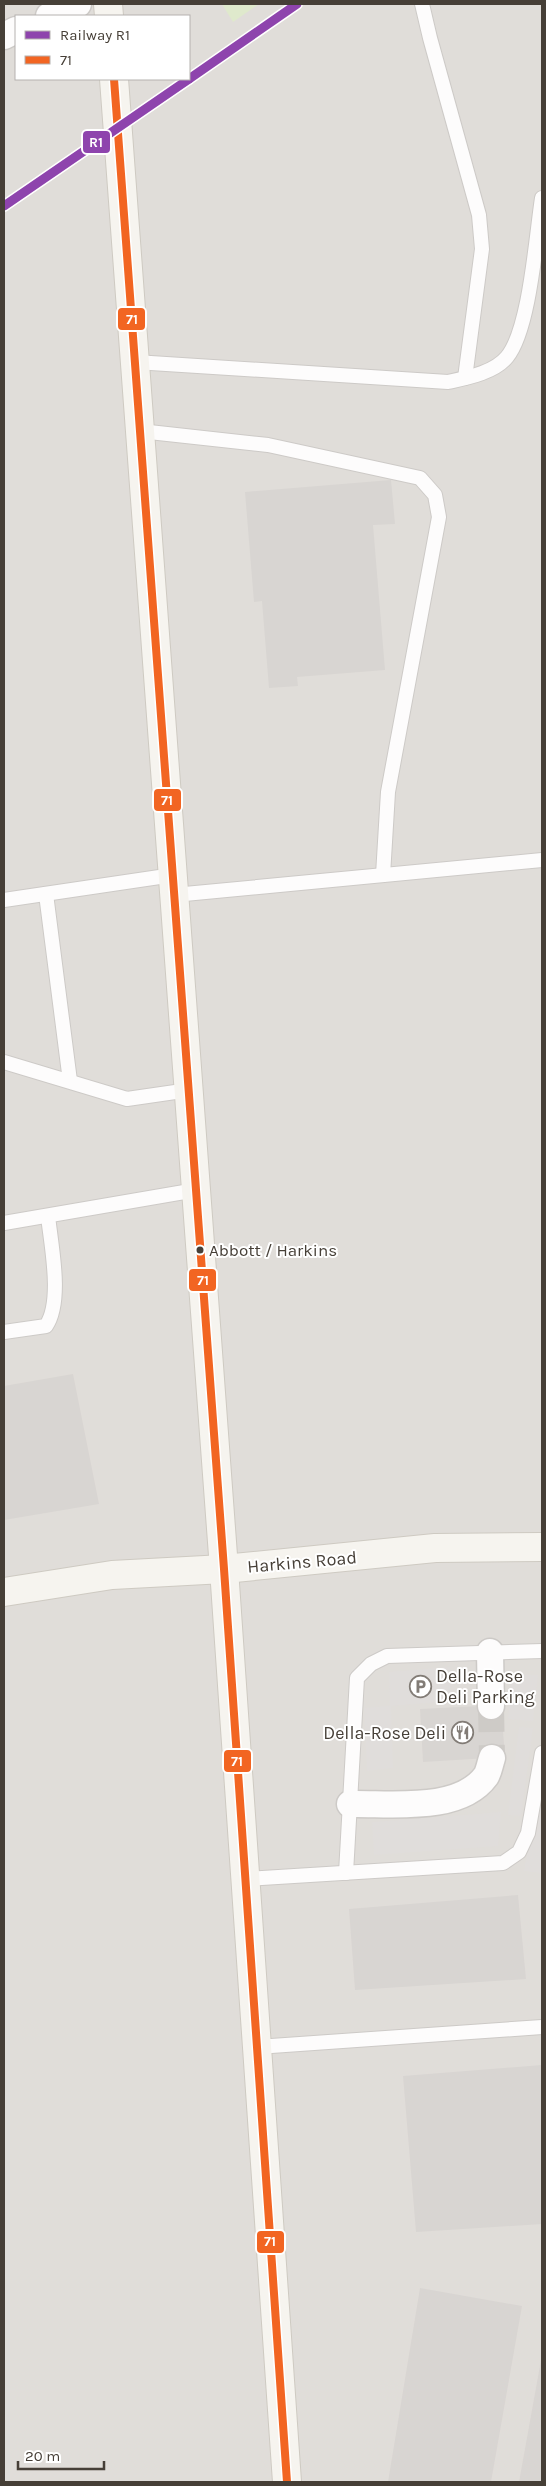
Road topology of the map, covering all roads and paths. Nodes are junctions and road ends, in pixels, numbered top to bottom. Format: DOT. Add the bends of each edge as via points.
graph roads {
  1 [pos="78,4"];
  2 [pos="422,4"];
  3 [pos="51,15"];
  4 [pos="114,80"];
  5 [pos="542,198"];
  6 [pos="135,362"];
  7 [pos="465,378"];
  8 [pos="140,431"];
  9 [pos="542,860"];
  10 [pos="383,875"];
  11 [pos="173,885"];
  12 [pos="46,894"];
  13 [pos="4,900"];
  14 [pos="4,1062"];
  15 [pos="70,1081"];
  16 [pos="188,1090"];
  17 [pos="196,1190"];
  18 [pos="48,1216"];
  19 [pos="4,1223"];
  20 [pos="4,1332"];
  21 [pos="542,1547"];
  22 [pos="224,1570"];
  23 [pos="4,1592"];
  24 [pos="542,1650"];
  25 [pos="490,1652"];
  26 [pos="491,1706"];
  27 [pos="542,1753"];
  28 [pos="492,1758"];
  29 [pos="350,1804"];
  30 [pos="346,1872"];
  31 [pos="245,1879"];
  32 [pos="542,2027"];
  33 [pos="257,2047"];
  34 [pos="287,2482"];
  1 -- 3 [label="street"];
  2 -- 7 [label="lane" via="479,215 482,249"];
  4 -- 6 [label="main road"];
  5 -- 7 [label="lane" via="523,324 506,358 479,375"];
  6 -- 7 [label="lane" via="448,382"];
  6 -- 8 [label="main road"];
  8 -- 10 [label="lane" via="268,445 420,478 436,495 439,517 388,792"];
  8 -- 11 [label="main road"];
  9 -- 10 [label="lane"];
  10 -- 11 [label="lane"];
  11 -- 12 [label="lane"];
  11 -- 16 [label="main road"];
  12 -- 13 [label="lane"];
  12 -- 15 [label="lane"];
  14 -- 15 [label="lane"];
  15 -- 16 [label="lane" via="127,1099"];
  16 -- 17 [label="main road"];
  17 -- 18 [label="lane"];
  17 -- 22 [label="main road"];
  18 -- 19 [label="lane"];
  18 -- 20 [label="lane" via="54,1280 52,1318 46,1326"];
  21 -- 22 [label="main road, Harkins Road" via="435,1548"];
  22 -- 23 [label="main road, Harkins Road" via="112,1576"];
  22 -- 31 [label="main road"];
  24 -- 25 [label="lane"];
  25 -- 26 [label="street"];
  25 -- 29 [label="lane" via="387,1656 371,1664 357,1678"];
  27 -- 30 [label="lane" via="528,1834 519,1852 503,1864"];
  28 -- 29 [label="street" via="487,1774 477,1786 460,1797 426,1803"];
  29 -- 30 [label="lane"];
  30 -- 31 [label="lane"];
  31 -- 33 [label="main road"];
  32 -- 33 [label="lane"];
  33 -- 34 [label="main road"];
}
